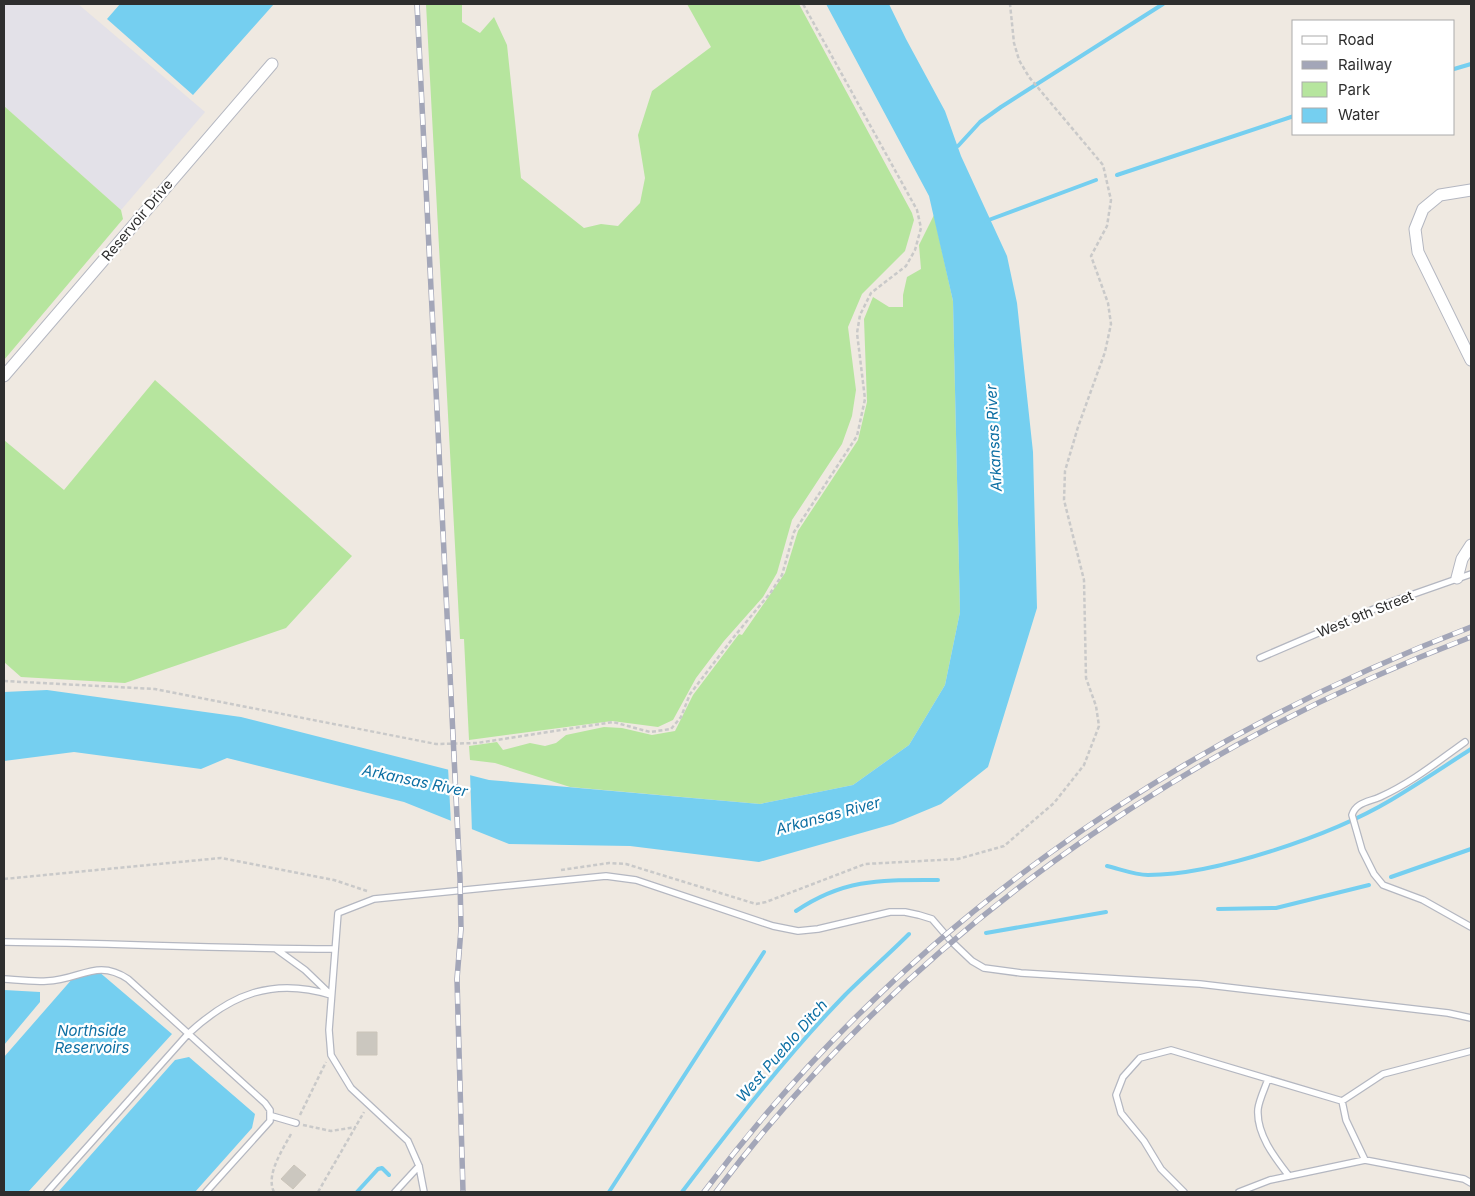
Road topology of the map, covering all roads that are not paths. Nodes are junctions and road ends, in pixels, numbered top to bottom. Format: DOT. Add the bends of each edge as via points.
graph roads {
  1 [pos="272,64"];
  2 [pos="1471,190"];
  3 [pos="1471,360"];
  4 [pos="4,376"];
  5 [pos="1471,545"];
  6 [pos="1471,574"];
  7 [pos="1457,578"];
  8 [pos="1260,658"];
  9 [pos="1465,742"];
  10 [pos="1471,927"];
  11 [pos="4,942"];
  12 [pos="276,949"];
  13 [pos="334,949"];
  14 [pos="4,979"];
  15 [pos="331,995"];
  16 [pos="1471,1018"];
  17 [pos="188,1034"];
  18 [pos="1471,1051"];
  19 [pos="1268,1079"];
  20 [pos="1342,1101"];
  21 [pos="272,1116"];
  22 [pos="296,1123"];
  23 [pos="1365,1160"];
  24 [pos="419,1166"];
  25 [pos="1289,1176"];
  26 [pos="1471,1183"];
  27 [pos="47,1192"];
  28 [pos="206,1192"];
  29 [pos="395,1192"];
  30 [pos="424,1192"];
  31 [pos="1184,1192"];
  32 [pos="1239,1192"];
  1 -- 4 [label="street, Reservoir Drive"];
  2 -- 3 [label="street" via="1440,195 1423,210 1415,229 1418,252"];
  5 -- 7 [label="street" via="1462,559"];
  6 -- 7 [label="lane, West 9th Street"];
  7 -- 8 [label="lane, West 9th Street" via="1388,603"];
  9 -- 10 [label="lane" via="1410,781 1362,803 1352,815 1362,850 1383,885 1423,900"];
  11 -- 12 [label="lane"];
  12 -- 13 [label="lane"];
  12 -- 15 [label="lane"];
  13 -- 15 [label="lane"];
  13 -- 16 [label="lane" via="338,913 374,899 606,876 636,880 773,926 798,931 818,930 890,912 920,915 932,919 972,961 984,968 1200,984"];
  14 -- 17 [label="lane" via="47,981 102,969 116,971"];
  15 -- 17 [label="lane" via="292,987 248,994 228,1002"];
  15 -- 24 [label="lane" via="331,1055 351,1088 408,1141"];
  17 -- 21 [label="lane" via="265,1103"];
  17 -- 27 [label="lane"];
  18 -- 20 [label="lane" via="1383,1074"];
  19 -- 20 [label="lane"];
  19 -- 25 [label="lane" via="1258,1109 1261,1128 1270,1150"];
  19 -- 31 [label="lane" via="1171,1050 1140,1058 1123,1077 1116,1095 1121,1113 1144,1140 1161,1169"];
  20 -- 23 [label="lane" via="1346,1120"];
  21 -- 22 [label="lane"];
  21 -- 28 [label="lane"];
  23 -- 25 [label="lane"];
  23 -- 26 [label="lane"];
  24 -- 29 [label="lane"];
  24 -- 30 [label="lane"];
  25 -- 32 [label="lane"];
}
